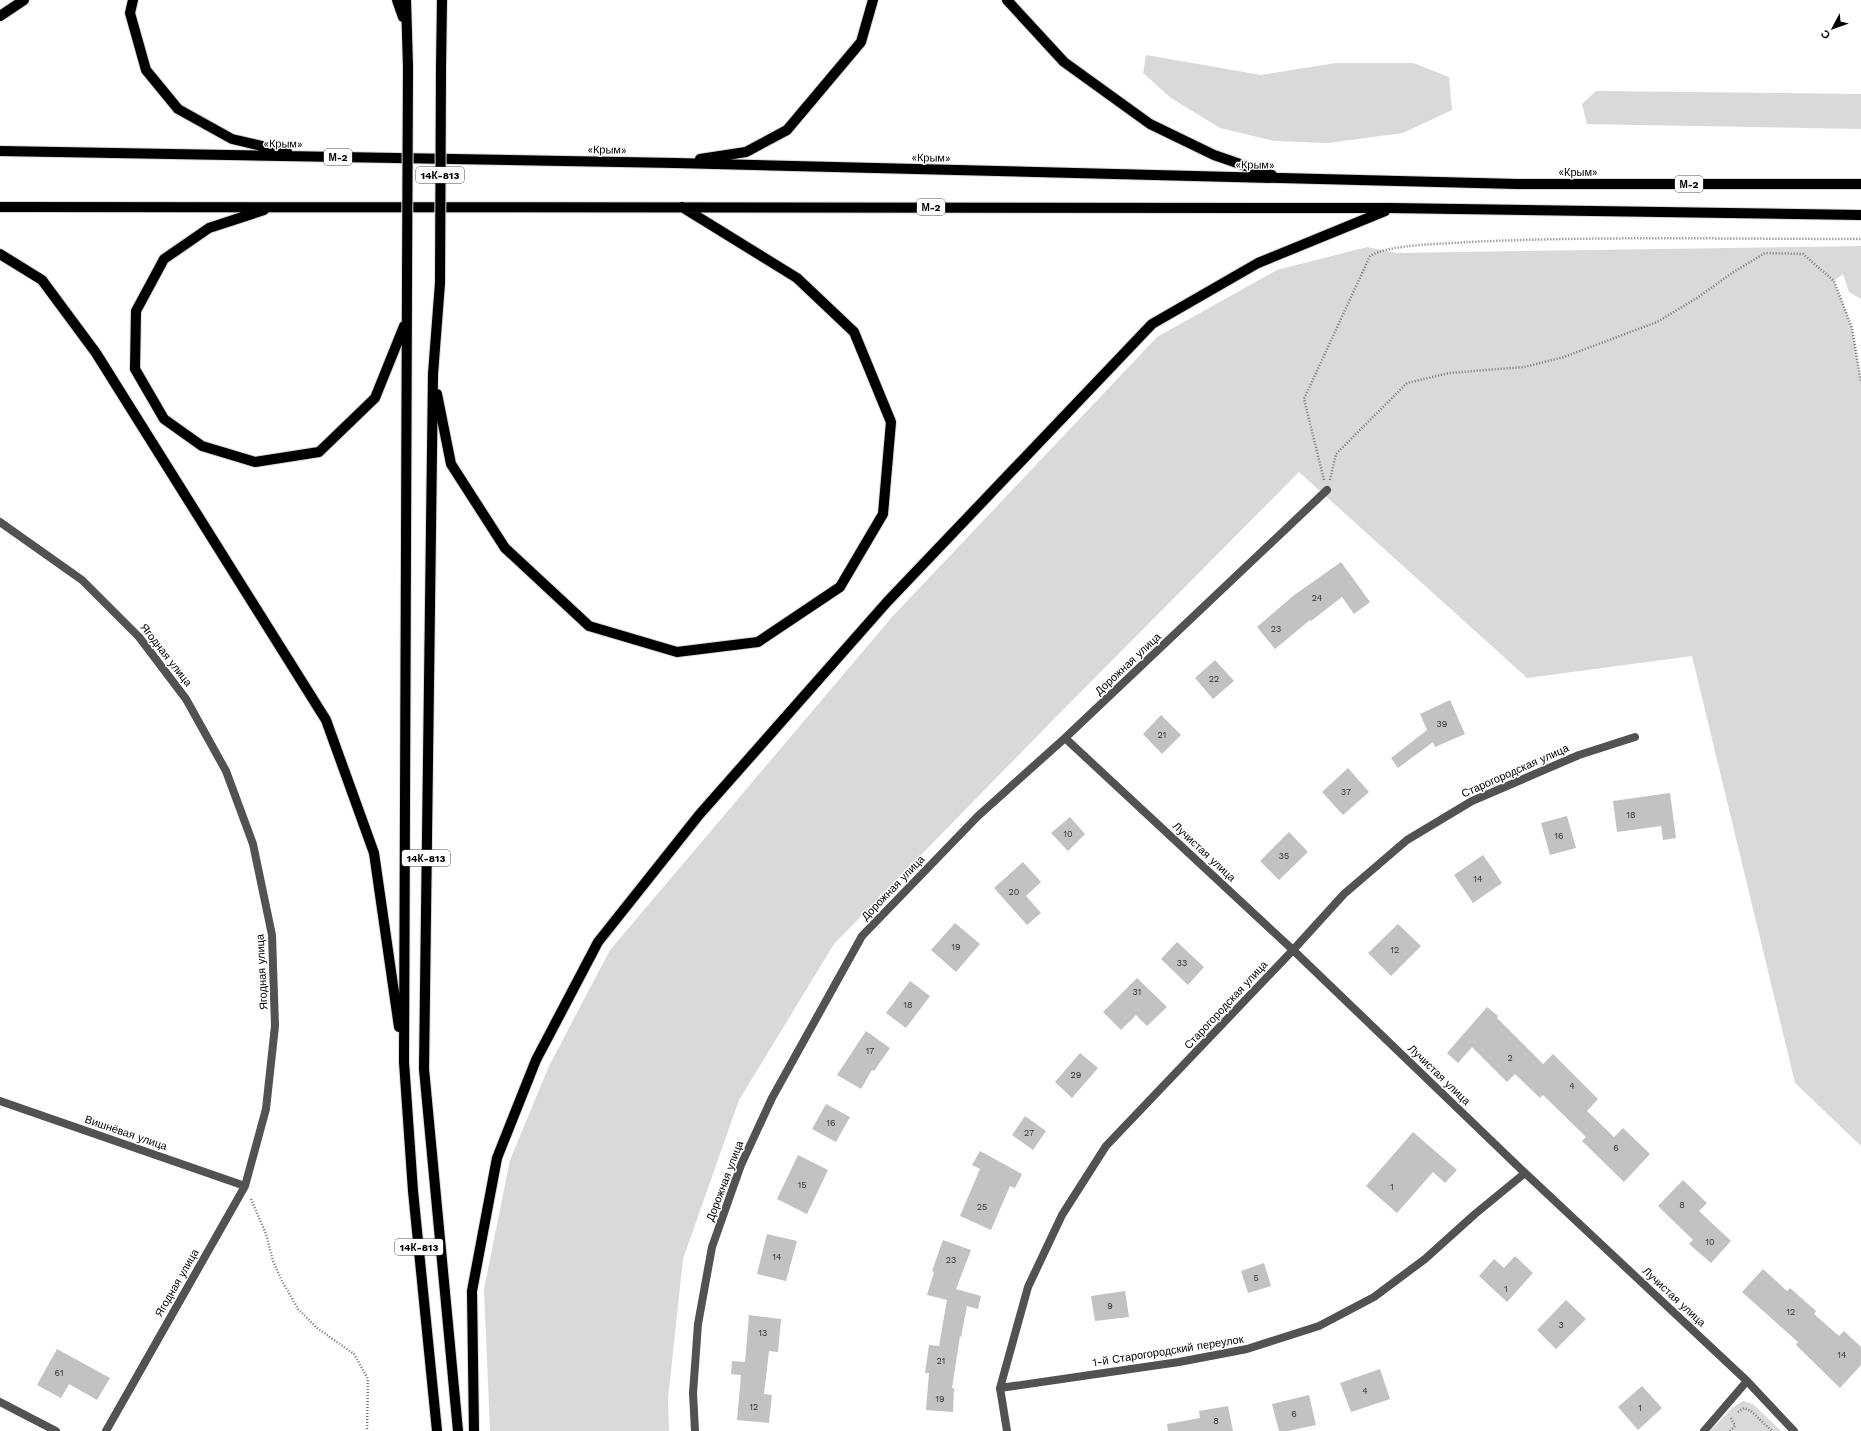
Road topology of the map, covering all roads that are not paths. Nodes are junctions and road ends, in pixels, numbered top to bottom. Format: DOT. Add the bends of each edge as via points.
graph roads {
  1 [pos="24,0"];
  2 [pos="133,0"];
  3 [pos="397,0"];
  4 [pos="406,0"];
  5 [pos="873,0"];
  6 [pos="1007,0"];
  7 [pos="442,1"];
  8 [pos="0,16"];
  9 [pos="406,25"];
  10 [pos="0,151"];
  11 [pos="306,157"];
  12 [pos="675,163"];
  13 [pos="1281,178"];
  14 [pos="1861,184"];
  15 [pos="682,206"];
  16 [pos="0,207"];
  17 [pos="273,207"];
  18 [pos="1390,208"];
  19 [pos="1861,215"];
  20 [pos="0,254"];
  21 [pos="406,320"];
  22 [pos="433,374"];
  23 [pos="1327,490"];
  24 [pos="0,522"];
  25 [pos="1635,737"];
  26 [pos="1065,738"];
  27 [pos="1293,950"];
  28 [pos="404,1062"];
  29 [pos="0,1101"];
  30 [pos="1525,1173"];
  31 [pos="245,1186"];
  32 [pos="1747,1381"];
  33 [pos="1000,1388"];
  34 [pos="0,1402"];
  35 [pos="56,1431"];
  36 [pos="106,1431"];
  37 [pos="437,1431"];
  38 [pos="458,1431"];
  39 [pos="474,1431"];
  40 [pos="695,1431"];
  41 [pos="1007,1431"];
  42 [pos="1704,1431"];
  43 [pos="1794,1431"];
  1 -- 8 [label="main road"];
  2 -- 11 [label="main road" via="130,13 146,70 178,109 232,139"];
  3 -- 9 [label="main road"];
  4 -- 9 [label="main road, 14К-813"];
  5 -- 12 [label="main road" via="861,42 787,130 746,152"];
  6 -- 13 [label="main road" via="1064,62 1150,124 1214,155"];
  7 -- 22 [label="main road, 14К-813, bridge" via="440,283"];
  9 -- 21 [label="main road, 14К-813, bridge"];
  10 -- 11 [label="main road, «Крым» / М-2"];
  11 -- 12 [label="main road, «Крым» / М-2"];
  12 -- 13 [label="main road, «Крым» / М-2"];
  13 -- 14 [label="main road, «Крым» / М-2" via="1517,184"];
  15 -- 17 [label="main road, М-2"];
  15 -- 18 [label="main road, М-2"];
  15 -- 22 [label="main road" via="797,278 854,332 891,422 882,514 840,587 758,642 677,652 589,626 505,548 451,464"];
  16 -- 17 [label="main road, М-2"];
  17 -- 21 [label="main road" via="209,228 164,259 136,311 135,369 164,419 202,446 255,462 319,452 375,398"];
  18 -- 19 [label="main road, М-2"];
  18 -- 39 [label="main road" via="1258,263 1152,324 887,602 699,815 598,942 536,1060 497,1158 472,1291"];
  20 -- 28 [label="main road" via="42,280 96,353 326,720 374,853"];
  21 -- 28 [label="main road, 14К-813"];
  22 -- 38 [label="main road, 14К-813" via="424,1068"];
  23 -- 26 [label="street, Дорожная улица"];
  24 -- 31 [label="street, Ягодная улица" via="82,580 139,637 186,699 222,764 253,844 272,935 275,1026 266,1109"];
  25 -- 27 [label="street, Старогородская улица" via="1579,755 1472,801 1407,840 1344,894"];
  26 -- 27 [label="street, Лучистая улица"];
  26 -- 40 [label="street, Дорожная улица" via="978,816 862,936 772,1098 741,1165 712,1247 698,1324 693,1393"];
  27 -- 30 [label="street, Лучистая улица"];
  27 -- 33 [label="street, Старогородская улица" via="1106,1146 1062,1215 1028,1287"];
  28 -- 37 [label="main road, 14К-813" via="413,1191"];
  29 -- 31 [label="street, Вишнёвая улица"];
  30 -- 32 [label="street, Лучистая улица"];
  30 -- 33 [label="street, 1-й Старогородский переулок" via="1419,1264 1374,1297 1319,1326 1247,1349 1179,1362"];
  31 -- 36 [label="street, Ягодная улица"];
  32 -- 42 [label="street"];
  32 -- 43 [label="street, Лучистая улица"];
  33 -- 41 [label="street, Старогородская улица"];
  34 -- 35 [label="street"];
}
